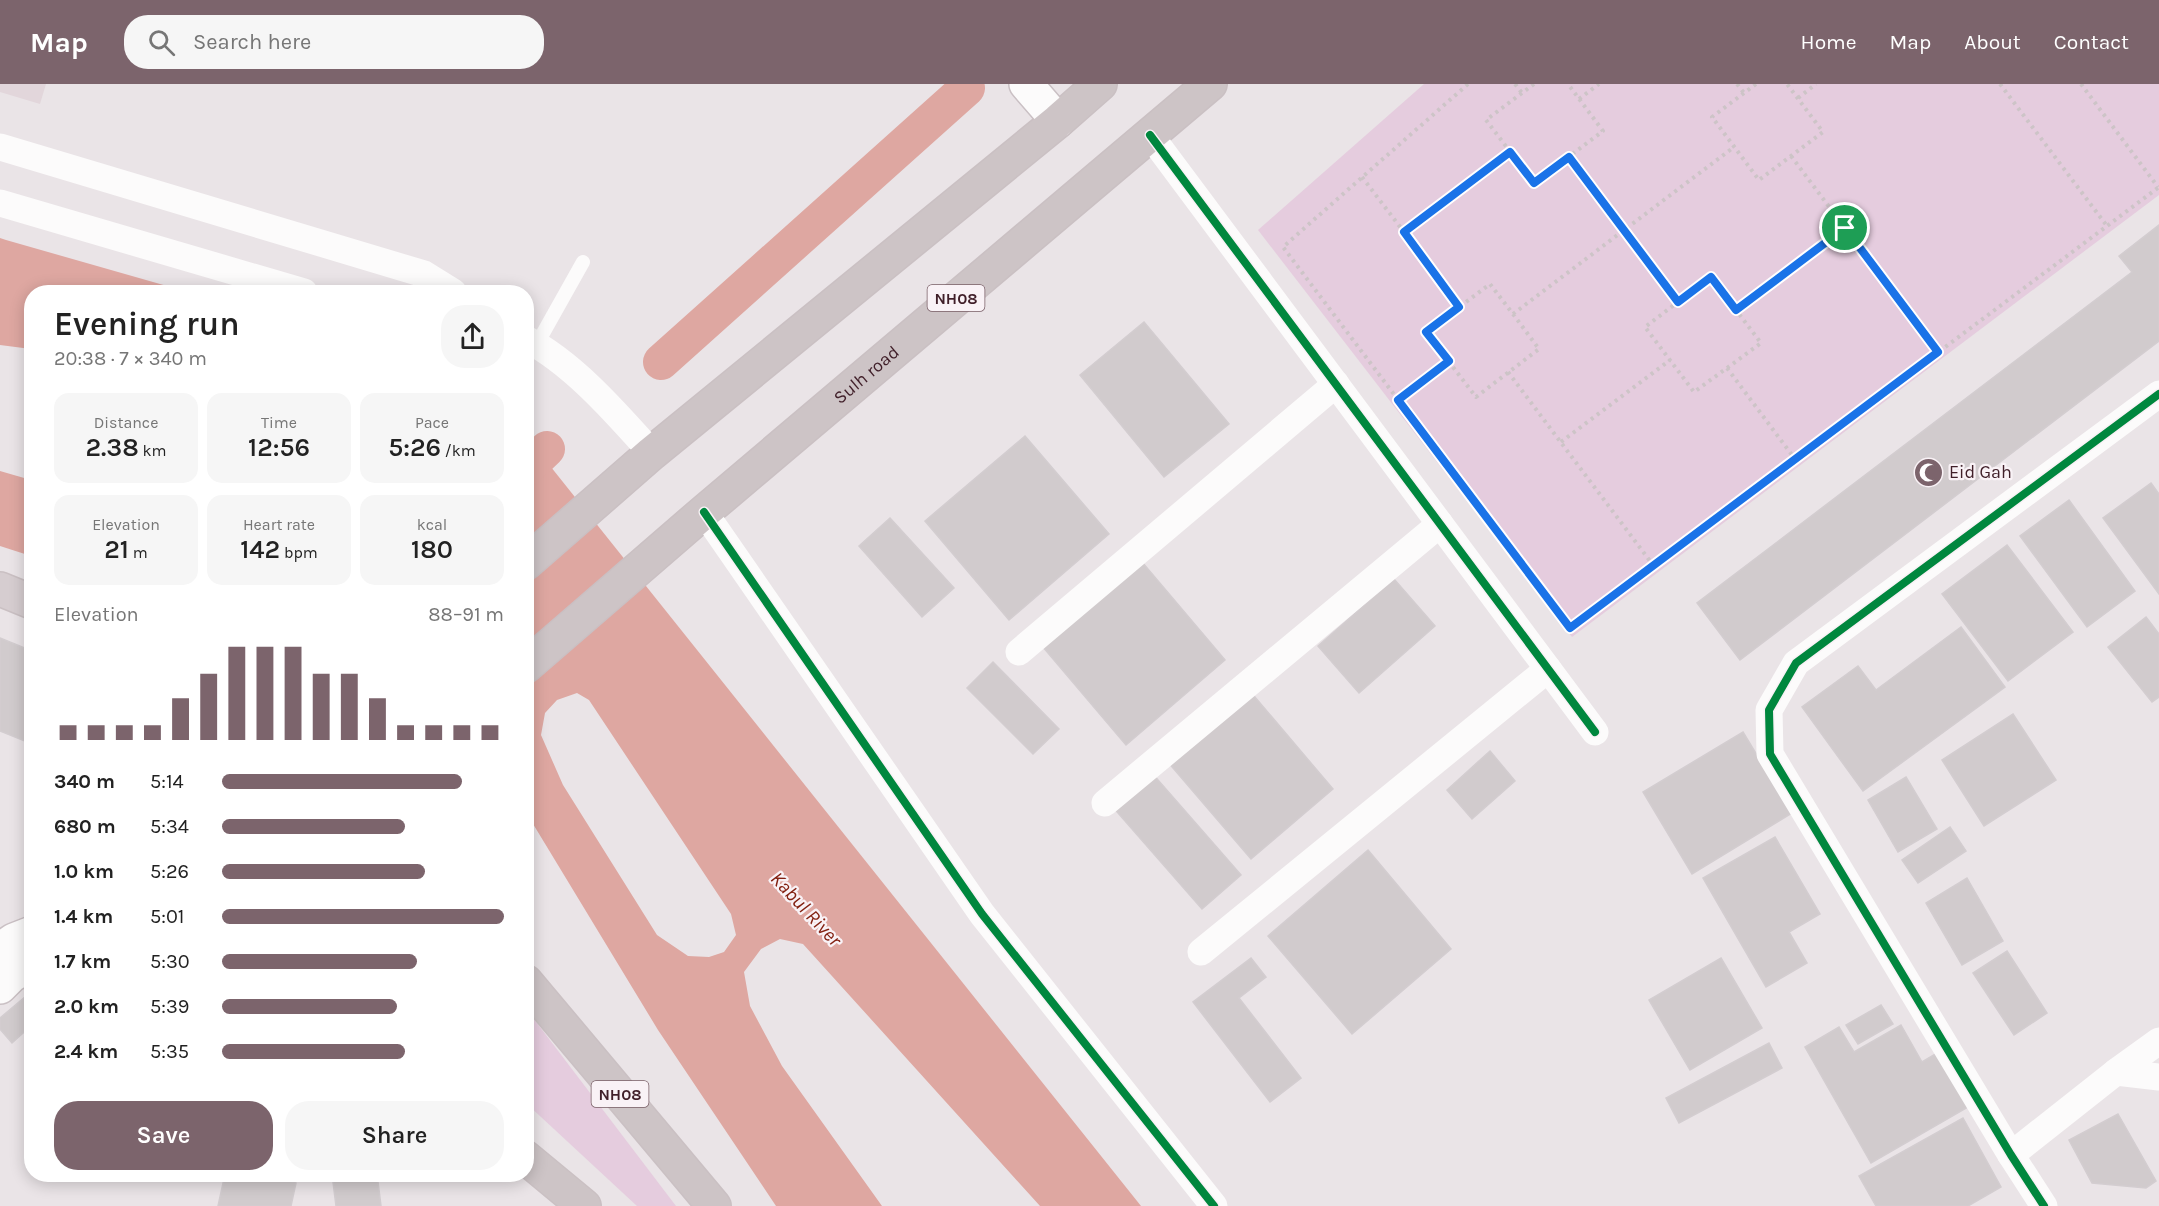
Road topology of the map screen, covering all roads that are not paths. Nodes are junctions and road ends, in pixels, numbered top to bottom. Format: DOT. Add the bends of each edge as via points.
graph roads {
  1 [pos="1026,84"];
  2 [pos="1210,84"];
  3 [pos="1094,86"];
  4 [pos="1058,121"];
  5 [pos="1150,135"];
  6 [pos="0,147"];
  7 [pos="0,203"];
  8 [pos="583,262"];
  9 [pos="280,285"];
  10 [pos="442,285"];
  11 [pos="534,338"];
  12 [pos="534,343"];
  13 [pos="1336,384"];
  14 [pos="2159,394"];
  15 [pos="652,453"];
  16 [pos="704,512"];
  17 [pos="1440,524"];
  18 [pos="534,556"];
  19 [pos="0,589"];
  20 [pos="24,599"];
  21 [pos="1019,652"];
  22 [pos="534,659"];
  23 [pos="1548,669"];
  24 [pos="1595,732"];
  25 [pos="1105,803"];
  26 [pos="24,936"];
  27 [pos="0,949"];
  28 [pos="1201,952"];
  29 [pos="24,968"];
  30 [pos="0,987"];
  31 [pos="534,992"];
  32 [pos="2159,1041"];
  33 [pos="2116,1072"];
  34 [pos="2159,1077"];
  35 [pos="2011,1155"];
  36 [pos="534,1165"];
  37 [pos="584,1206"];
  38 [pos="714,1206"];
  39 [pos="1214,1206"];
  40 [pos="2044,1206"];
  1 -- 4 [label="main road"];
  2 -- 5 [label="highway, Sulh road / NH08"];
  3 -- 4 [label="highway"];
  4 -- 15 [label="highway"];
  5 -- 13 [label="street"];
  5 -- 16 [label="highway, Sulh road / NH08"];
  6 -- 10 [label="street" via="424,274"];
  7 -- 9 [label="street"];
  8 -- 11 [label="lane"];
  12 -- 15 [label="street" via="582,381"];
  13 -- 17 [label="street"];
  13 -- 21 [label="street"];
  14 -- 35 [label="street" via="1796,663 1768,710 1770,754"];
  15 -- 18 [label="highway"];
  16 -- 22 [label="highway, Sulh road / NH08"];
  16 -- 39 [label="street" via="982,914"];
  17 -- 23 [label="street"];
  17 -- 25 [label="street"];
  19 -- 20 [label="main road"];
  23 -- 24 [label="street"];
  23 -- 28 [label="street"];
  26 -- 27 [label="main road"];
  29 -- 30 [label="main road"];
  31 -- 38 [label="highway, NH08"];
  32 -- 33 [label="street"];
  33 -- 34 [label="street"];
  33 -- 35 [label="street"];
  35 -- 40 [label="street"];
  36 -- 37 [label="highway"];
}
